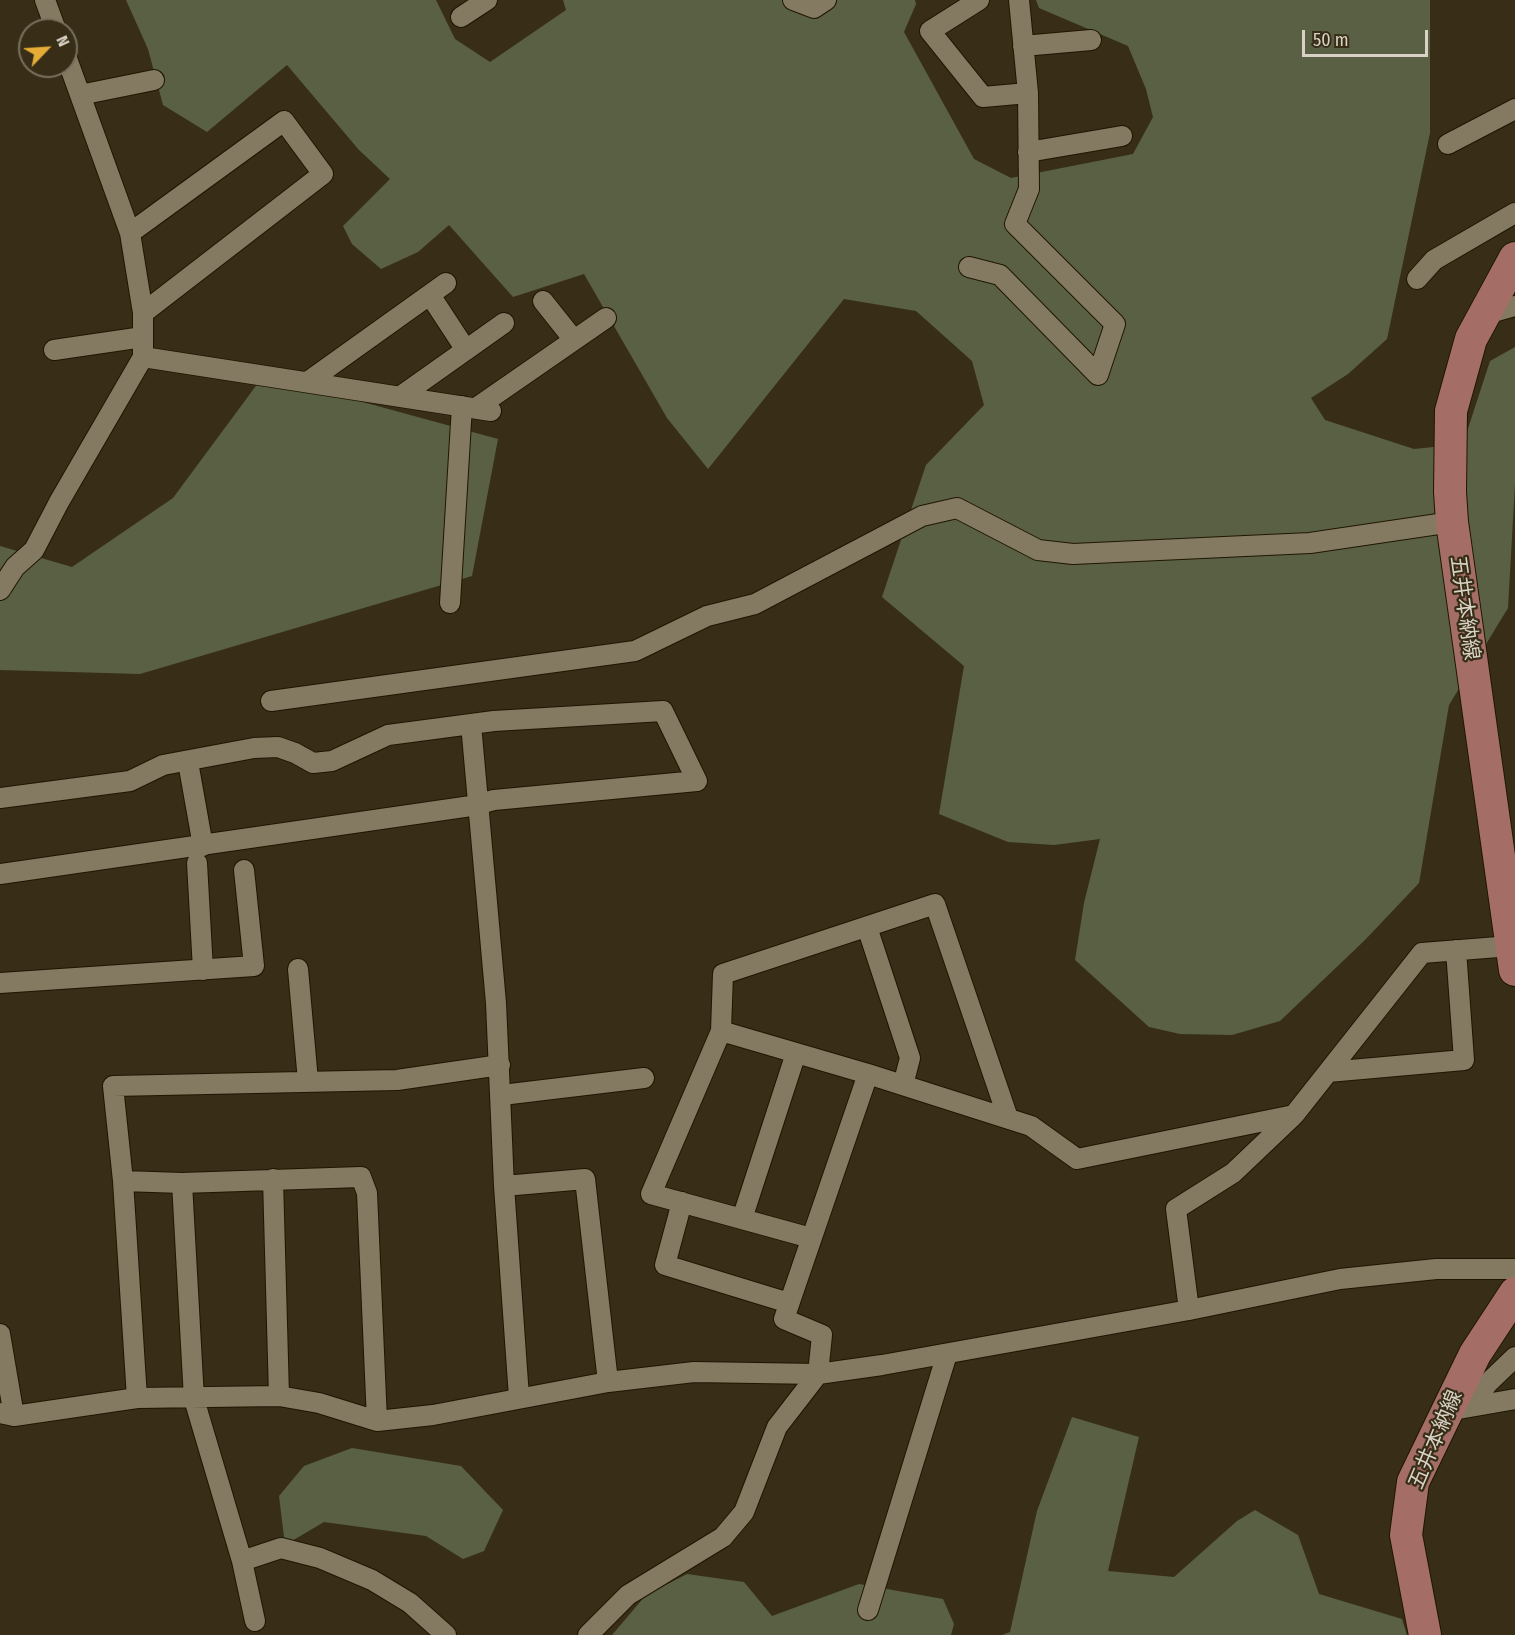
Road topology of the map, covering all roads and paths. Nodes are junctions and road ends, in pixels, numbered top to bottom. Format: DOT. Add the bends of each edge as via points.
graph roads {
  1 [pos="45,0"];
  2 [pos="487,0"];
  3 [pos="793,0"];
  4 [pos="826,0"];
  5 [pos="979,0"];
  6 [pos="1019,0"];
  7 [pos="461,17"];
  8 [pos="52,18"];
  9 [pos="1091,40"];
  10 [pos="1023,46"];
  11 [pos="74,78"];
  12 [pos="154,80"];
  13 [pos="1028,93"];
  14 [pos="80,95"];
  15 [pos="1515,109"];
  16 [pos="1122,136"];
  17 [pos="1448,144"];
  18 [pos="1028,152"];
  19 [pos="1515,213"];
  20 [pos="130,233"];
  21 [pos="1515,258"];
  22 [pos="969,267"];
  23 [pos="1417,279"];
  24 [pos="543,302"];
  25 [pos="1501,310"];
  26 [pos="143,313"];
  27 [pos="606,318"];
  28 [pos="504,323"];
  29 [pos="143,336"];
  30 [pos="574,340"];
  31 [pos="54,350"];
  32 [pos="466,350"];
  33 [pos="142,357"];
  34 [pos="309,381"];
  35 [pos="401,396"];
  36 [pos="476,408"];
  37 [pos="1452,522"];
  38 [pos="0,590"];
  39 [pos="450,603"];
  40 [pos="271,701"];
  41 [pos="471,724"];
  42 [pos="188,762"];
  43 [pos="0,798"];
  44 [pos="478,804"];
  45 [pos="200,855"];
  46 [pos="244,870"];
  47 [pos="0,874"];
  48 [pos="867,927"];
  49 [pos="1456,950"];
  50 [pos="1513,958"];
  51 [pos="298,969"];
  52 [pos="203,970"];
  53 [pos="0,983"];
  54 [pos="721,1031"];
  55 [pos="796,1053"];
  56 [pos="500,1065"];
  57 [pos="1328,1072"];
  58 [pos="868,1074"];
  59 [pos="644,1078"];
  60 [pos="308,1081"];
  61 [pos="903,1085"];
  62 [pos="502,1095"];
  63 [pos="1294,1115"];
  64 [pos="1008,1118"];
  65 [pos="273,1179"];
  66 [pos="123,1181"];
  67 [pos="182,1183"];
  68 [pos="504,1186"];
  69 [pos="682,1202"];
  70 [pos="742,1218"];
  71 [pos="812,1238"];
  72 [pos="1515,1269"];
  73 [pos="1515,1293"];
  74 [pos="789,1304"];
  75 [pos="1189,1310"];
  76 [pos="0,1335"];
  77 [pos="947,1354"];
  78 [pos="1515,1357"];
  79 [pos="818,1374"];
  80 [pos="608,1382"];
  81 [pos="279,1396"];
  82 [pos="519,1397"];
  83 [pos="137,1398"];
  84 [pos="194,1399"];
  85 [pos="1515,1399"];
  86 [pos="1458,1409"];
  87 [pos="7,1415"];
  88 [pos="376,1421"];
  89 [pos="242,1561"];
  90 [pos="868,1610"];
  91 [pos="255,1621"];
  92 [pos="446,1635"];
  93 [pos="588,1635"];
  94 [pos="1425,1635"];
  1 -- 8 [label="street"];
  2 -- 7 [label="street"];
  3 -- 4 [label="street" via="814,8"];
  5 -- 13 [label="street" via="930,31 983,97"];
  6 -- 10 [label="street"];
  9 -- 10 [label="street"];
  10 -- 13 [label="street"];
  11 -- 14 [label="street"];
  12 -- 14 [label="street"];
  13 -- 18 [label="street"];
  14 -- 20 [label="street"];
  15 -- 17 [label="street"];
  16 -- 18 [label="street"];
  18 -- 22 [label="street" via="1029,189 1015,224 1115,324 1098,375 1000,275"];
  19 -- 23 [label="street" via="1434,260"];
  20 -- 26 [label="street"];
  20 -- 26 [label="street" via="284,120 323,174"];
  21 -- 25 [label="main road, 五井本納線"];
  24 -- 30 [label="street"];
  25 -- 37 [label="main road, 五井本納線" via="1471,339 1451,411"];
  26 -- 29 [label="street"];
  27 -- 30 [label="street"];
  28 -- 32 [label="street"];
  29 -- 31 [label="street"];
  29 -- 33 [label="street"];
  30 -- 36 [label="street"];
  32 -- 34 [label="street" via="438,289"];
  32 -- 35 [label="street"];
  33 -- 34 [label="street"];
  33 -- 38 [label="street" via="34,550 15,567"];
  34 -- 35 [label="street"];
  35 -- 36 [label="street"];
  36 -- 39 [label="street"];
  37 -- 40 [label="street" via="1310,543 1073,554 1038,550 957,508 922,516 755,604 707,616 635,651"];
  37 -- 50 [label="main road, 五井本納線"];
  41 -- 42 [label="street" via="388,735 332,761 312,763 278,747"];
  41 -- 44 [label="street"];
  41 -- 44 [label="street" via="663,711 697,781"];
  42 -- 43 [label="street" via="163,765 129,781"];
  42 -- 45 [label="street"];
  44 -- 45 [label="street"];
  44 -- 56 [label="street"];
  45 -- 47 [label="street"];
  45 -- 52 [label="street"];
  46 -- 52 [label="street" via="254,966"];
  48 -- 54 [label="street" via="723,974"];
  48 -- 61 [label="street" via="910,1058"];
  48 -- 64 [label="street" via="935,904"];
  49 -- 50 [label="street"];
  49 -- 57 [label="street" via="1422,953"];
  49 -- 57 [label="street" via="1464,1060"];
  51 -- 60 [label="street"];
  52 -- 53 [label="street"];
  54 -- 55 [label="street"];
  54 -- 69 [label="street" via="651,1194"];
  55 -- 58 [label="street"];
  55 -- 70 [label="street"];
  56 -- 60 [label="street" via="398,1080"];
  56 -- 62 [label="street"];
  57 -- 63 [label="street"];
  58 -- 61 [label="street"];
  58 -- 71 [label="street"];
  59 -- 62 [label="street"];
  60 -- 66 [label="street" via="112,1086"];
  61 -- 64 [label="street"];
  62 -- 68 [label="street"];
  63 -- 64 [label="street" via="1077,1159 1031,1126"];
  63 -- 75 [label="street" via="1233,1173 1176,1209"];
  65 -- 67 [label="street"];
  65 -- 81 [label="street"];
  65 -- 88 [label="street" via="361,1177 367,1193"];
  66 -- 67 [label="street"];
  66 -- 83 [label="street"];
  67 -- 84 [label="street"];
  68 -- 80 [label="street" via="585,1179"];
  68 -- 82 [label="street"];
  69 -- 70 [label="street"];
  69 -- 74 [label="street" via="665,1265"];
  70 -- 71 [label="street"];
  71 -- 74 [label="street"];
  72 -- 75 [label="street" via="1436,1269 1340,1279"];
  73 -- 86 [label="main road, 五井本納線" via="1475,1354"];
  74 -- 79 [label="street" via="784,1318 822,1335"];
  75 -- 77 [label="street"];
  76 -- 87 [label="street"];
  77 -- 79 [label="street"];
  77 -- 90 [label="street"];
  78 -- 86 [label="street"];
  79 -- 80 [label="street" via="694,1372"];
  79 -- 93 [label="street" via="777,1427 744,1512 723,1537 628,1595"];
  80 -- 82 [label="street"];
  81 -- 84 [label="street"];
  81 -- 88 [label="street" via="319,1403"];
  82 -- 88 [label="street" via="433,1415"];
  83 -- 84 [label="street"];
  83 -- 87 [label="street"];
  84 -- 89 [label="street"];
  85 -- 86 [label="street"];
  86 -- 94 [label="main road, 五井本納線" via="1413,1482 1406,1535"];
  89 -- 91 [label="street"];
  89 -- 92 [label="street" via="281,1548 320,1558 372,1580 410,1603"];
}
